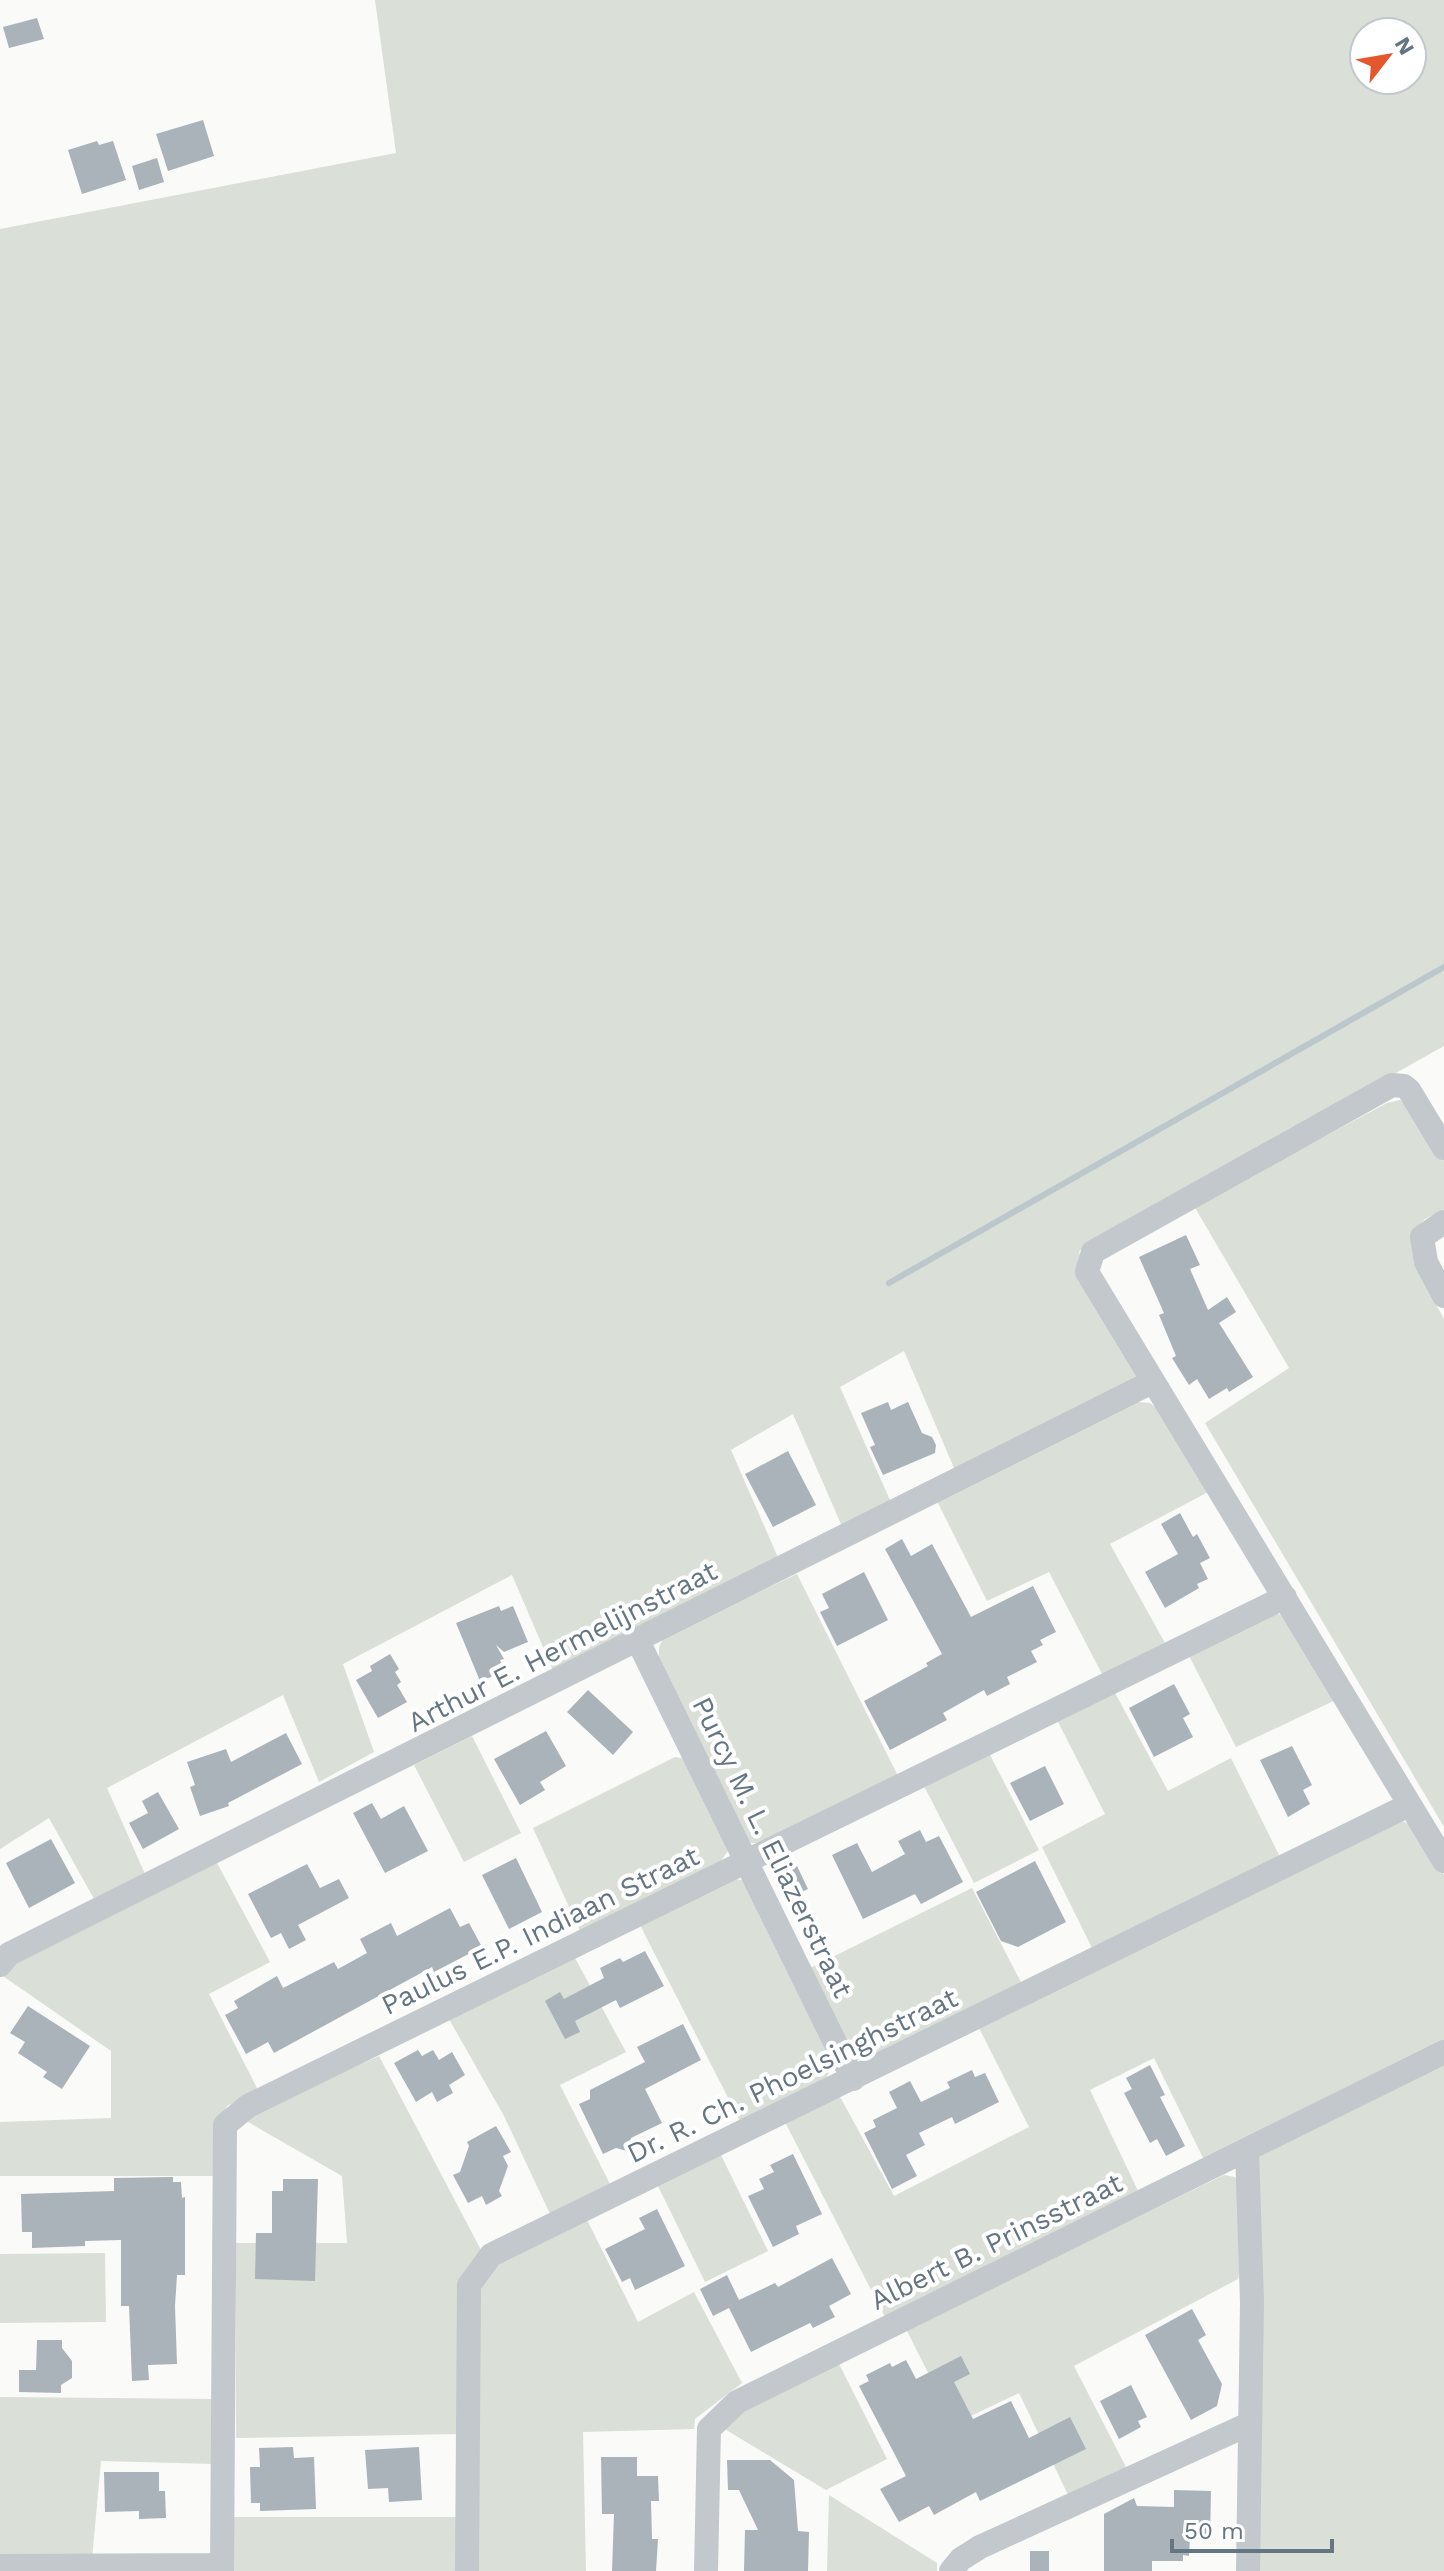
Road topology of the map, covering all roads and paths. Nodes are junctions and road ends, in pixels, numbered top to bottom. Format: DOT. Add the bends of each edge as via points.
graph roads {
  1 [pos="1444,1148"];
  2 [pos="1444,1222"];
  3 [pos="1444,1296"];
  4 [pos="1152,1382"];
  5 [pos="1285,1597"];
  6 [pos="638,1641"];
  7 [pos="1409,1805"];
  8 [pos="1444,1861"];
  9 [pos="747,1863"];
  10 [pos="0,1965"];
  11 [pos="1444,2052"];
  12 [pos="853,2079"];
  13 [pos="1247,2151"];
  14 [pos="1249,2424"];
  15 [pos="0,2566"];
  16 [pos="222,2568"];
  17 [pos="467,2571"];
  18 [pos="706,2571"];
  19 [pos="951,2571"];
  20 [pos="1248,2571"];
  1 -- 4 [label="street" via="1409,1090 1392,1085 1093,1252 1087,1272"];
  2 -- 3 [label="street" via="1422,1237 1426,1262"];
  4 -- 5 [label="street"];
  4 -- 6 [label="street, Arthur E. Hermelijnstraat"];
  5 -- 7 [label="street"];
  5 -- 9 [label="street, Paulus E.P. Indiaan Straat"];
  6 -- 9 [label="street, Purcy M. L. Eliazerstraat"];
  6 -- 10 [label="street, Arthur E. Hermelijnstraat" via="9,1954"];
  7 -- 8 [label="street"];
  7 -- 12 [label="street, Dr. R. Ch. Phoelsinghstraat"];
  9 -- 12 [label="street, Purcy M. L. Eliazerstraat"];
  9 -- 16 [label="street, Paulus E.P. Indiaan Straat" via="248,2106 225,2125"];
  11 -- 13 [label="street, Albert B. Prinsstraat"];
  12 -- 17 [label="street, Dr. R. Ch. Phoelsinghstraat" via="491,2255 469,2285"];
  13 -- 14 [label="street"];
  13 -- 18 [label="street, Albert B. Prinsstraat" via="737,2402 709,2429"];
  14 -- 19 [label="street" via="980,2547"];
  14 -- 20 [label="street"];
  15 -- 16 [label="street"];
}
